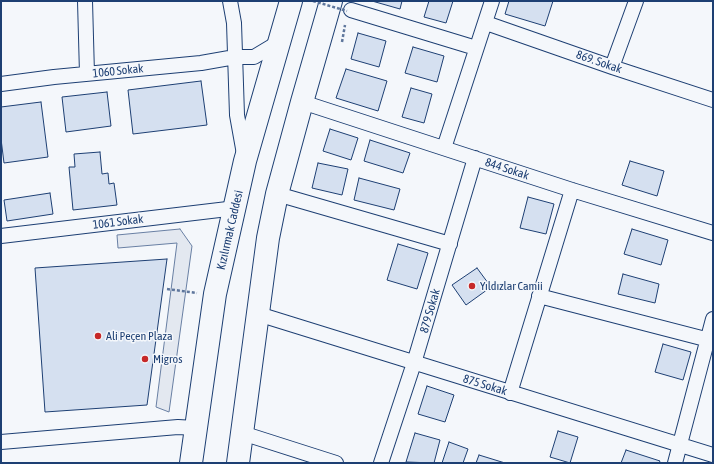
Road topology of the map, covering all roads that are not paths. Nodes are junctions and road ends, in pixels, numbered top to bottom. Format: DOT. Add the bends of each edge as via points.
graph roads {
  1 [pos="85,1"];
  2 [pos="230,1"];
  3 [pos="291,1"];
  4 [pos="492,1"];
  5 [pos="636,1"];
  6 [pos="343,7"];
  7 [pos="486,23"];
  8 [pos="279,42"];
  9 [pos="476,48"];
  10 [pos="235,57"];
  11 [pos="612,67"];
  12 [pos="87,74"];
  13 [pos="1,84"];
  14 [pos="713,100"];
  15 [pos="302,102"];
  16 [pos="444,148"];
  17 [pos="475,158"];
  18 [pos="245,161"];
  19 [pos="572,190"];
  20 [pos="277,194"];
  21 [pos="236,208"];
  22 [pos="713,233"];
  23 [pos="1,236"];
  24 [pos="450,244"];
  25 [pos="539,296"];
  26 [pos="258,314"];
  27 [pos="713,319"];
  28 [pos="711,340"];
  29 [pos="414,363"];
  30 [pos="510,393"];
  31 [pos="195,428"];
  32 [pos="242,432"];
  33 [pos="1,437"];
  34 [pos="1,442"];
  35 [pos="680,445"];
  36 [pos="1,447"];
  37 [pos="713,455"];
  38 [pos="191,463"];
  39 [pos="238,463"];
  40 [pos="336,463"];
  41 [pos="381,463"];
  42 [pos="675,463"];
  1 -- 12 [label="street"];
  2 -- 10 [label="street" via="234,23"];
  3 -- 8 [label="main road, Kızılırmak Caddesi"];
  4 -- 7 [label="street"];
  5 -- 11 [label="street"];
  6 -- 9 [label="street"];
  6 -- 15 [label="main road"];
  7 -- 9 [label="street"];
  7 -- 11 [label="street, 869. Sokak"];
  8 -- 10 [label="street, 1060 Sokak" via="254,58"];
  8 -- 18 [label="main road, Kızılırmak Caddesi"];
  9 -- 16 [label="street"];
  10 -- 12 [label="street, 1060 Sokak"];
  10 -- 18 [label="street" via="237,115"];
  11 -- 14 [label="street, 869. Sokak"];
  12 -- 13 [label="street, 1060 Sokak"];
  15 -- 16 [label="street, 844 Sokak"];
  15 -- 20 [label="main road"];
  16 -- 17 [label="street, 844 Sokak"];
  17 -- 19 [label="street, 844 Sokak"];
  17 -- 24 [label="street, 879 Sokak"];
  18 -- 21 [label="main road, Kızılırmak Caddesi"];
  19 -- 22 [label="street, 844 Sokak"];
  19 -- 25 [label="street"];
  20 -- 24 [label="street"];
  20 -- 26 [label="main road" via="268,238"];
  21 -- 23 [label="street, 1061 Sokak"];
  21 -- 31 [label="main road, Kızılırmak Caddesi" via="215,294"];
  24 -- 29 [label="street, 879 Sokak"];
  25 -- 28 [label="street"];
  25 -- 30 [label="street"];
  26 -- 29 [label="street, 875 Sokak"];
  26 -- 32 [label="main road"];
  27 -- 28 [label="street"];
  28 -- 35 [label="street"];
  29 -- 30 [label="street, 875 Sokak"];
  29 -- 41 [label="street, 879 Sokak"];
  30 -- 35 [label="street, 875 Sokak"];
  31 -- 34 [label="street" via="178,427"];
  31 -- 38 [label="main road, Kızılırmak Caddesi"];
  32 -- 39 [label="main road"];
  32 -- 40 [label="street"];
  33 -- 34 [label="street"];
  34 -- 36 [label="street"];
  35 -- 37 [label="street, 875 Sokak"];
  35 -- 42 [label="street"];
}
